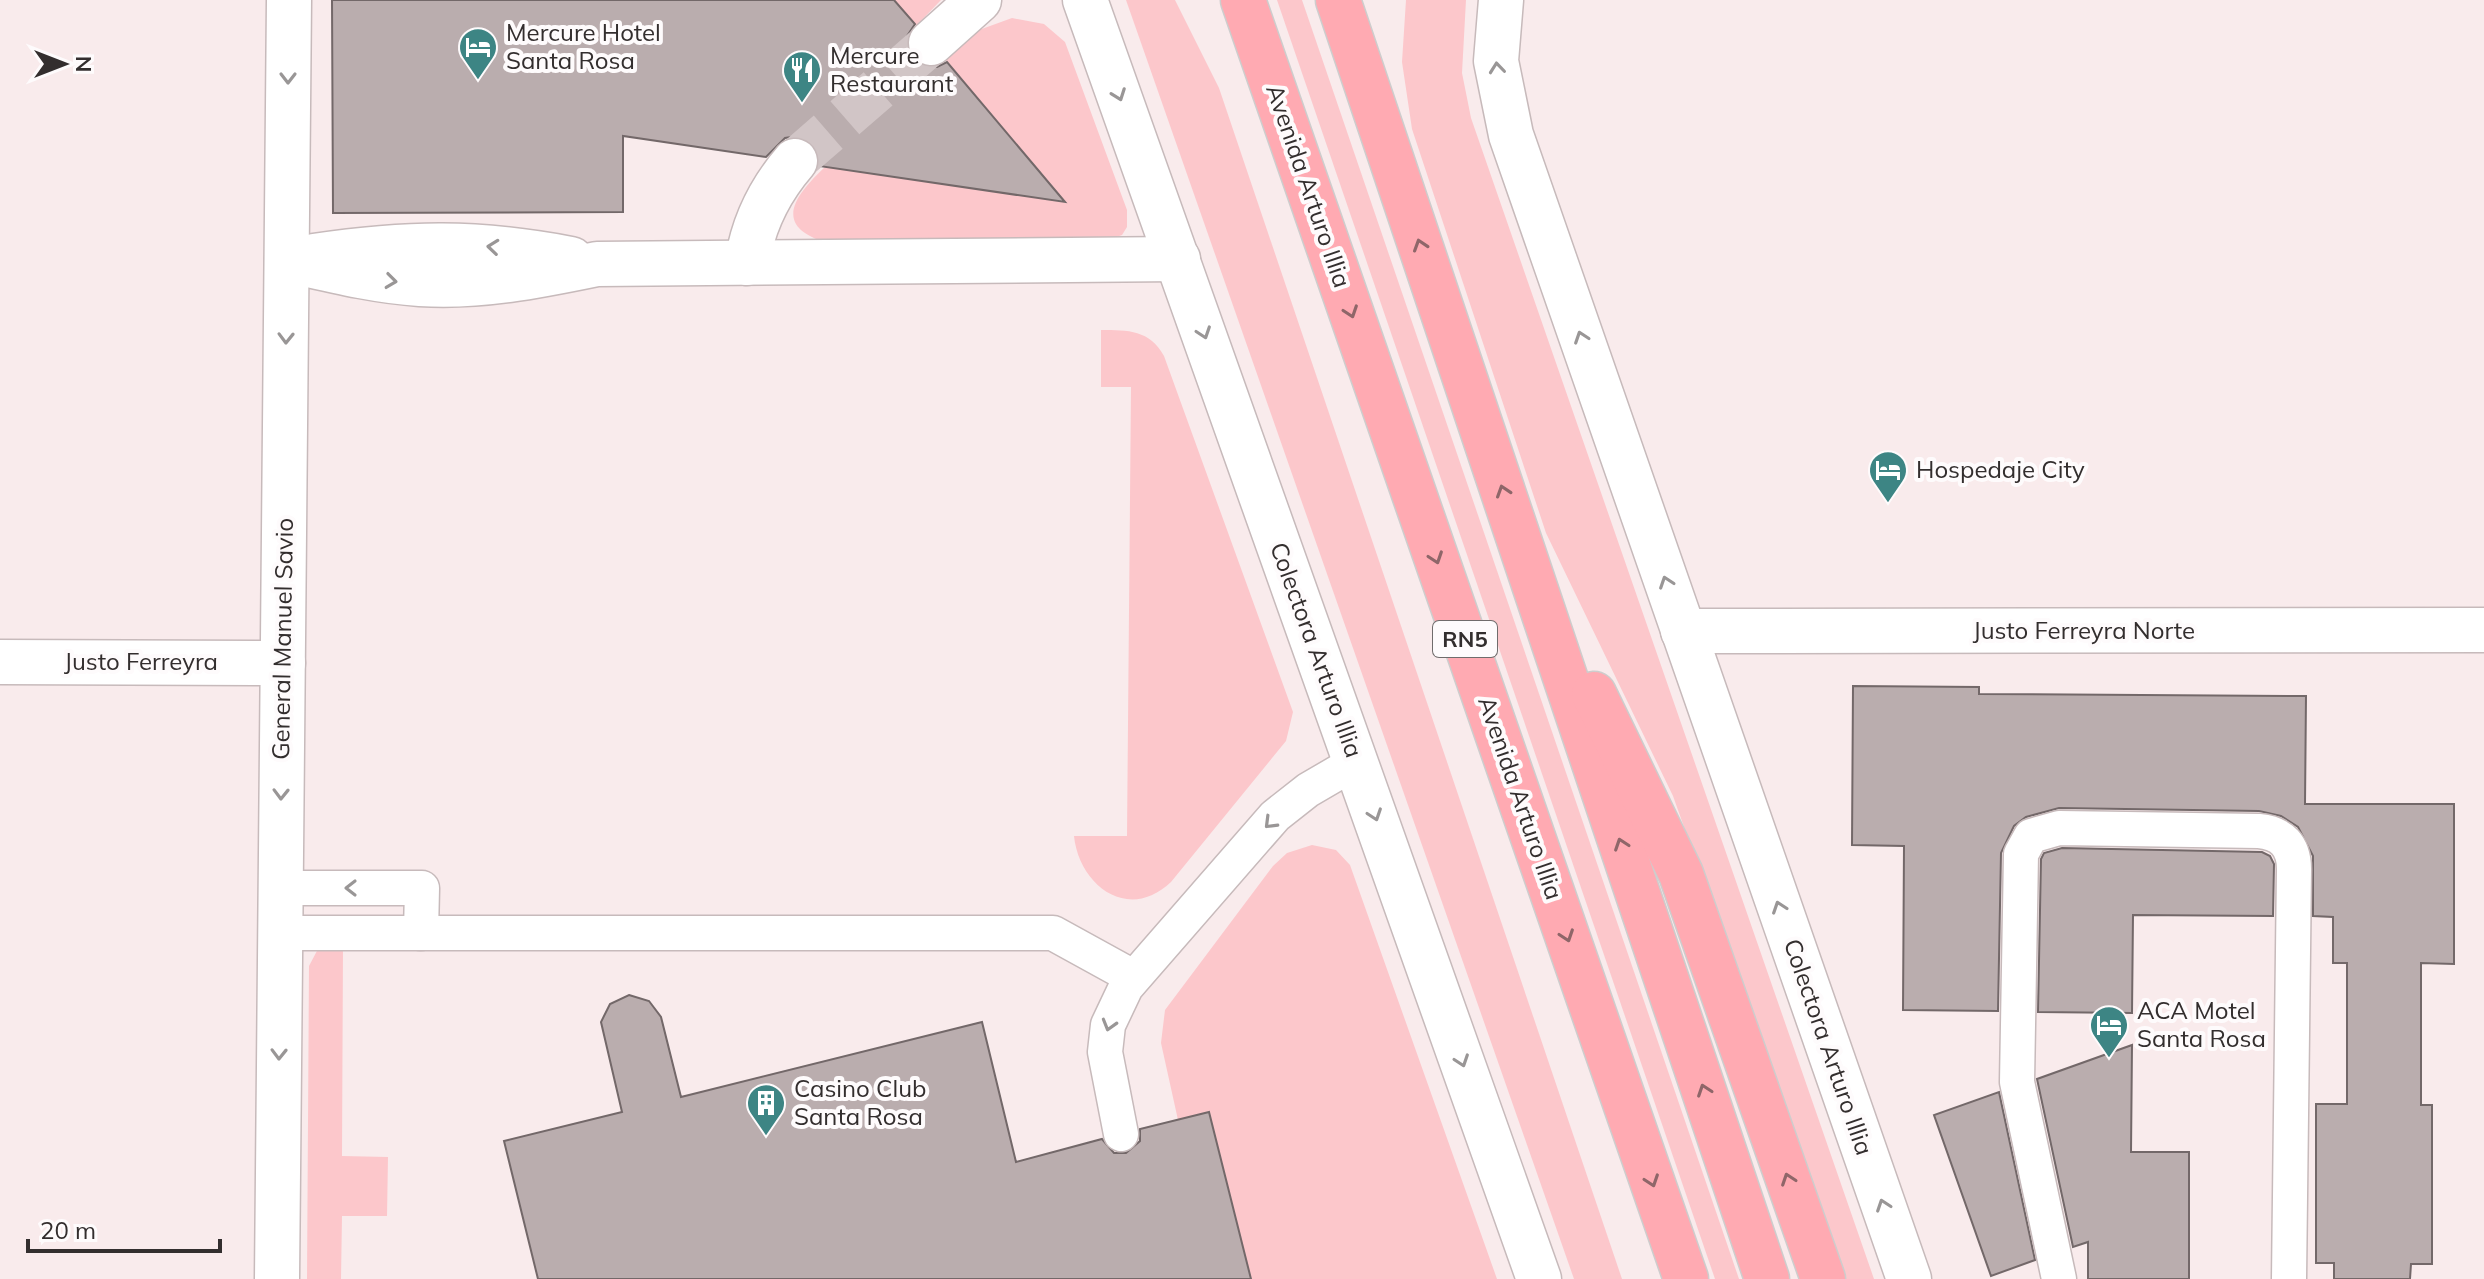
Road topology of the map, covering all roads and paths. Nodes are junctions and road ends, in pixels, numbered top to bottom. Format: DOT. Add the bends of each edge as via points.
graph roads {
  1 [pos="289,0"];
  2 [pos="979,0"];
  3 [pos="1212,0"];
  4 [pos="1243,0"];
  5 [pos="1338,0"];
  6 [pos="1369,0"];
  7 [pos="1501,0"];
  8 [pos="1089,11"];
  9 [pos="931,43"];
  10 [pos="1391,159"];
  11 [pos="795,161"];
  12 [pos="1317,212"];
  13 [pos="1178,259"];
  14 [pos="287,260"];
  15 [pos="747,263"];
  16 [pos="1521,548"];
  17 [pos="2484,630"];
  18 [pos="1683,631"];
  19 [pos="0,662"];
  20 [pos="283,663"];
  21 [pos="1356,762"];
  22 [pos="280,888"];
  23 [pos="280,933"];
  24 [pos="421,933"];
  25 [pos="1133,977"];
  26 [pos="1121,1134"];
  27 [pos="277,1279"];
  28 [pos="1539,1279"];
  29 [pos="1686,1279"];
  30 [pos="1767,1279"];
  31 [pos="1823,1279"];
  32 [pos="1909,1279"];
  33 [pos="2059,1279"];
  34 [pos="2289,1279"];
  1 -- 14 [label="street, General Manuel Savio, one-way"];
  2 -- 9 [label="street"];
  3 -- 12 [label="highway"];
  4 -- 12 [label="highway, Avenida Arturo Illia / RN5"];
  5 -- 10 [label="highway"];
  6 -- 10 [label="highway" via="1371,70"];
  18 -- 7 [label="street, Colectora Arturo Illia, one-way" via="1511,135 1496,61"];
  8 -- 13 [label="street, Colectora Arturo Illia, one-way"];
  16 -- 10 [label="highway, one-way"];
  11 -- 15 [label="street" via="756,223"];
  12 -- 29 [label="highway, Avenida Arturo Illia / RN5, one-way"];
  13 -- 15 [label="street"];
  13 -- 21 [label="street, Colectora Arturo Illia, one-way"];
  14 -- 15 [label="street" via="449,243 597,264"];
  14 -- 20 [label="street, General Manuel Savio, one-way"];
  30 -- 16 [label="highway, one-way"];
  31 -- 16 [label="highway, one-way" via="1671,847"];
  17 -- 18 [label="street, Justo Ferreyra Norte"];
  32 -- 18 [label="street, Colectora Arturo Illia, one-way"];
  19 -- 20 [label="street, Justo Ferreyra"];
  20 -- 22 [label="street, General Manuel Savio, one-way"];
  21 -- 25 [label="lane, one-way" via="1275,816"];
  21 -- 28 [label="street, Colectora Arturo Illia, one-way"];
  22 -- 23 [label="street, General Manuel Savio"];
  24 -- 22 [label="lane, one-way" via="422,888"];
  23 -- 24 [label="lane"];
  23 -- 27 [label="street, General Manuel Savio, one-way"];
  24 -- 25 [label="lane" via="1053,933"];
  25 -- 26 [label="lane, one-way" via="1118,999 1106,1038 1106,1065"];
  33 -- 34 [label="lane" via="2019,1101 2016,1064 2021,854 2031,836 2059,828 2269,832 2291,848"];
}
